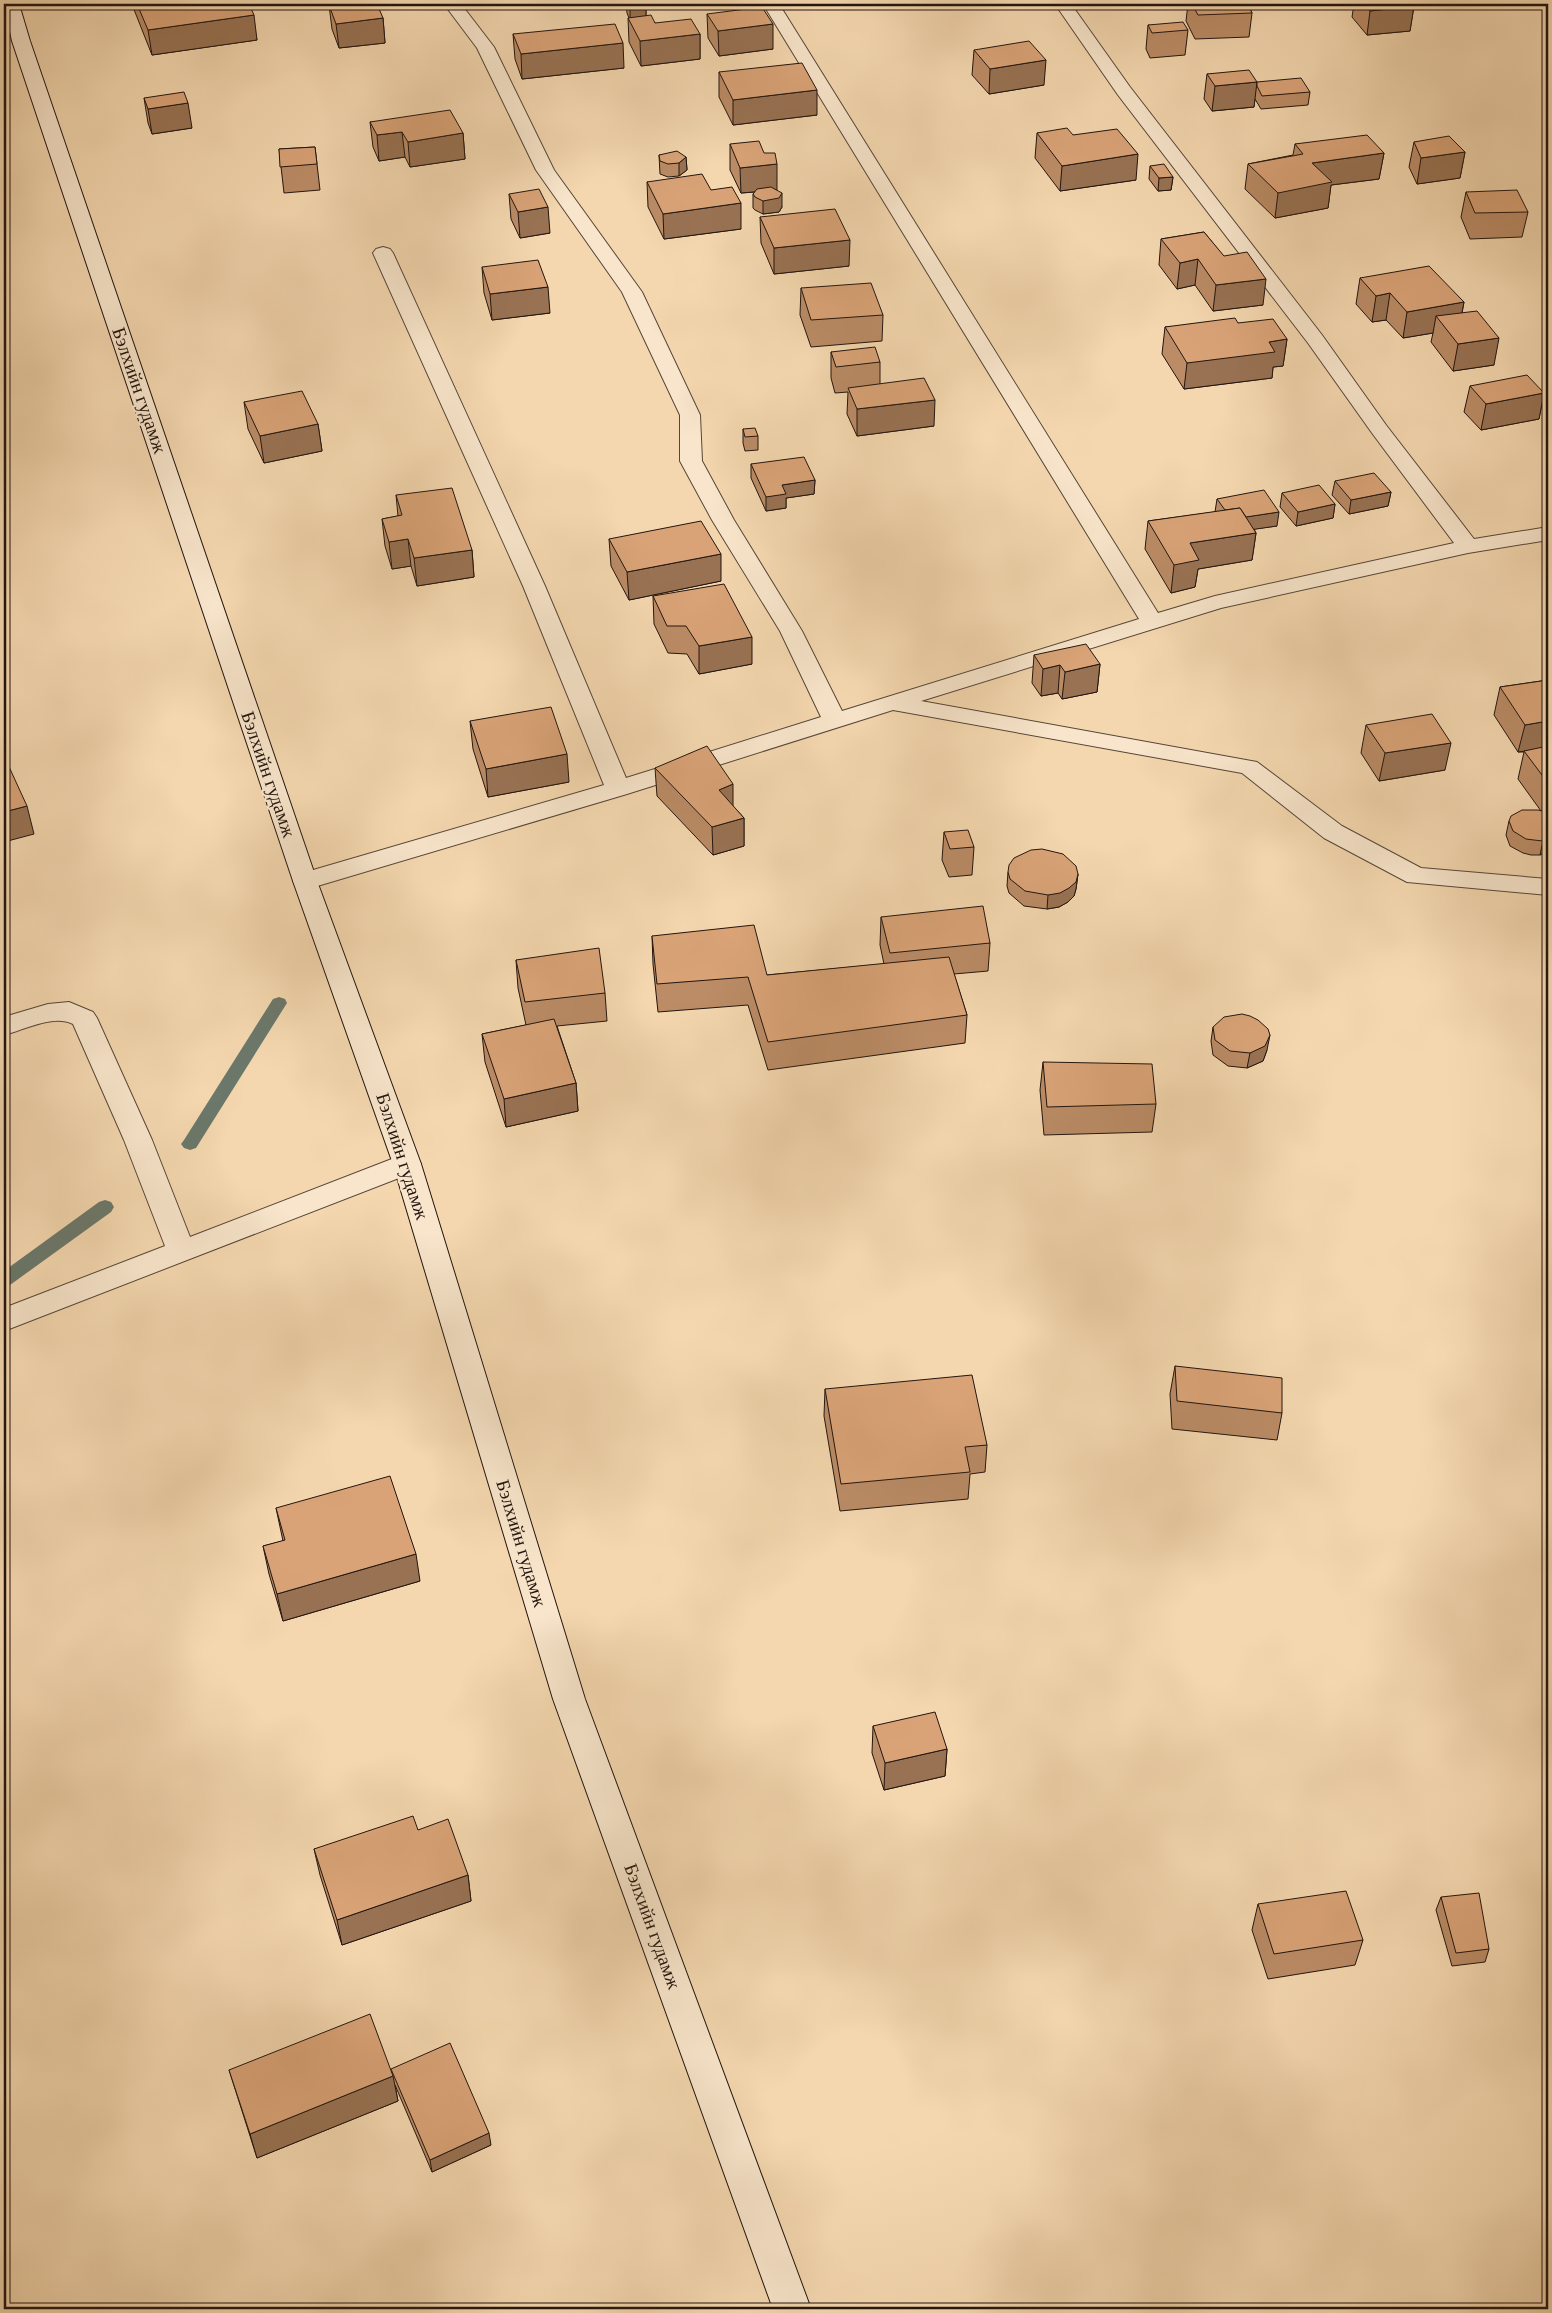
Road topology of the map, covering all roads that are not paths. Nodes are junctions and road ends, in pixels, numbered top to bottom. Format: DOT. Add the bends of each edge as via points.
graph roads {
  1 [pos="11,4"];
  2 [pos="452,4"];
  3 [pos="771,4"];
  4 [pos="1063,4"];
  5 [pos="383,253"];
  6 [pos="1548,534"];
  7 [pos="1468,546"];
  8 [pos="1152,622"];
  9 [pos="890,702"];
  10 [pos="835,721"];
  11 [pos="618,789"];
  12 [pos="305,881"];
  13 [pos="1548,887"];
  14 [pos="4,1026"];
  15 [pos="407,1164"];
  16 [pos="181,1250"];
  17 [pos="4,1320"];
  18 [pos="792,2309"];
  1 -- 12 [label="street, Бэлхийн гудамж" via="20,41"];
  2 -- 10 [label="street" via="486,47 545,170 632,292 690,415 691,461 722,520 791,630"];
  3 -- 8 [label="street"];
  4 -- 7 [label="street" via="1130,99"];
  5 -- 11 [label="street" via="482,470 596,731"];
  6 -- 7 [label="street"];
  7 -- 8 [label="street" via="1215,603"];
  8 -- 9 [label="street"];
  9 -- 10 [label="street"];
  9 -- 13 [label="street" via="1249,767 1333,832 1416,876"];
  10 -- 11 [label="street"];
  11 -- 12 [label="street"];
  12 -- 15 [label="street, Бэлхийн гудамж"];
  14 -- 16 [label="street" via="48,1013 69,1011 84,1018 138,1140"];
  15 -- 16 [label="street"];
  15 -- 18 [label="street, Бэлхийн гудамж" via="569,1698"];
  16 -- 17 [label="street"];
}
